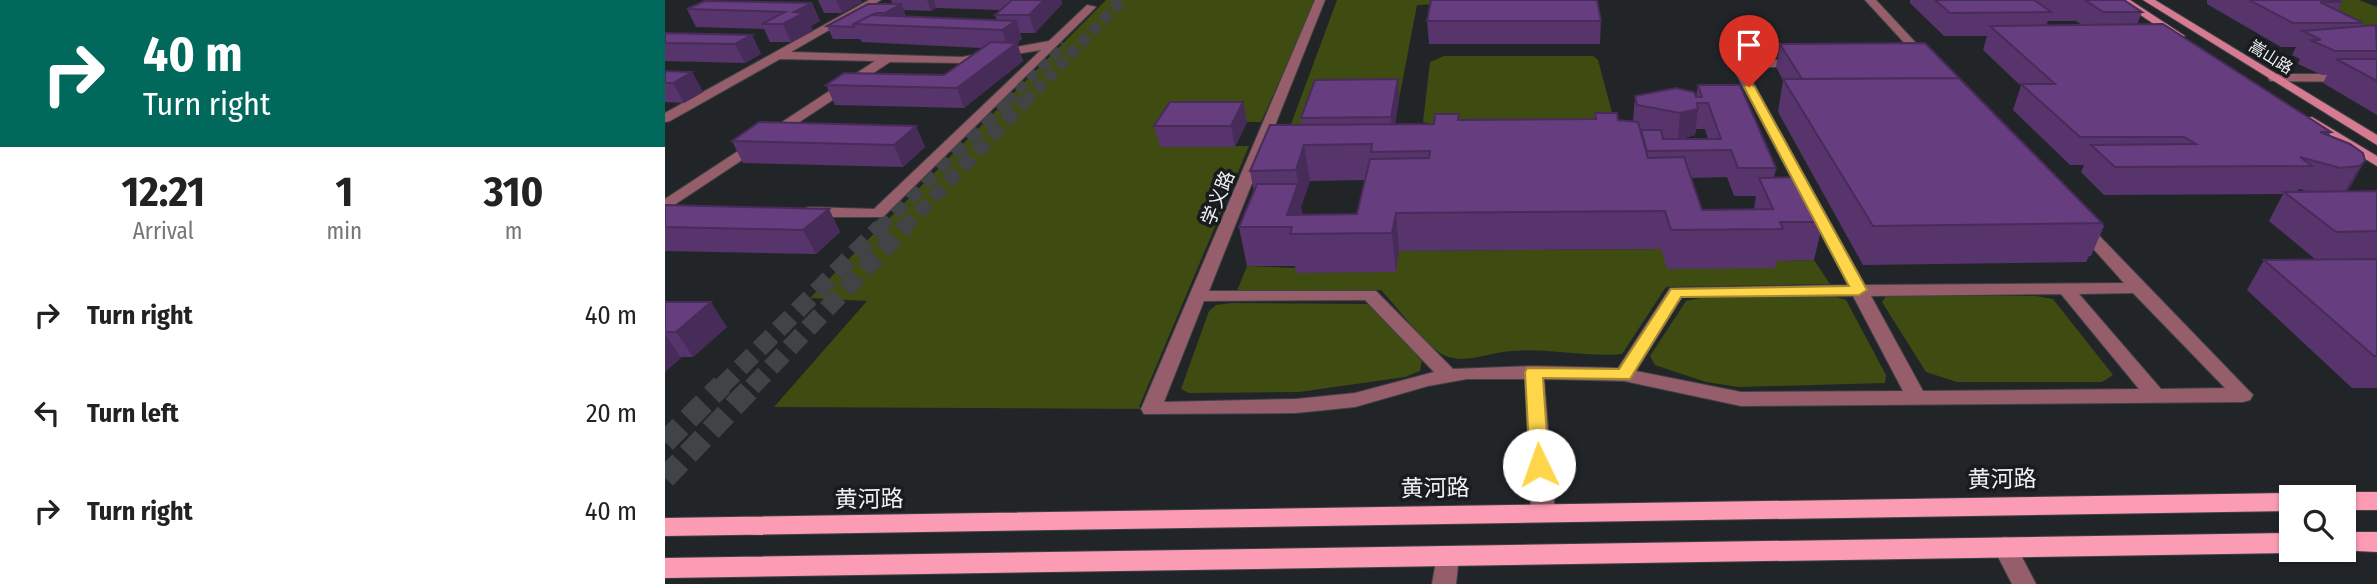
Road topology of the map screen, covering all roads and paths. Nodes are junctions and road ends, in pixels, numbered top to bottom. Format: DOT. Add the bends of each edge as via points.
graph roads {
  1 [pos="876,0"];
  2 [pos="1320,0"];
  3 [pos="1870,0"];
  4 [pos="2123,0"];
  5 [pos="2148,0"];
  6 [pos="1091,7"];
  7 [pos="1053,44"];
  8 [pos="2192,44"];
  9 [pos="777,55"];
  10 [pos="888,58"];
  11 [pos="1819,64"];
  12 [pos="1927,66"];
  13 [pos="2274,78"];
  14 [pos="2377,78"];
  15 [pos="2296,111"];
  16 [pos="665,118"];
  17 [pos="2377,141"];
  18 [pos="2377,162"];
  19 [pos="665,207"];
  20 [pos="692,210"];
  21 [pos="798,212"];
  22 [pos="2071,216"];
  23 [pos="2065,288"];
  24 [pos="2138,288"];
  25 [pos="1859,290"];
  26 [pos="1199,296"];
  27 [pos="1534,372"];
  28 [pos="1624,375"];
  29 [pos="1449,376"];
  30 [pos="2157,396"];
  31 [pos="1917,398"];
  32 [pos="2377,500"];
  33 [pos="2356,501"];
  34 [pos="2279,502"];
  35 [pos="1542,512"];
  36 [pos="665,527"];
  37 [pos="2356,542"];
  38 [pos="2377,542"];
  39 [pos="2279,543"];
  40 [pos="2005,547"];
  41 [pos="1447,557"];
  42 [pos="665,568"];
  43 [pos="1444,584"];
  44 [pos="2024,584"];
  1 -- 9 [label="street"];
  2 -- 26 [label="street, 学义路"];
  3 -- 12 [label="street"];
  4 -- 8 [label="main road"];
  5 -- 13 [label="main road, 嵩山路"];
  6 -- 7 [label="street"];
  7 -- 10 [label="street" via="962,60"];
  7 -- 21 [label="street" via="878,214"];
  9 -- 10 [label="street"];
  9 -- 16 [label="street"];
  10 -- 19 [label="street"];
  11 -- 25 [label="street" via="1737,64"];
  13 -- 14 [label="street"];
  13 -- 17 [label="main road, 嵩山路"];
  15 -- 18 [label="main road"];
  19 -- 20 [label="street"];
  22 -- 24 [label="street"];
  23 -- 24 [label="street"];
  23 -- 25 [label="street"];
  23 -- 30 [label="street"];
  24 -- 30 [label="street" via="2243,396"];
  25 -- 28 [label="street" via="1676,292"];
  25 -- 31 [label="street"];
  26 -- 29 [label="street" via="1370,295"];
  26 -- 29 [label="street, 学义路" via="1151,409 1355,400"];
  27 -- 28 [label="street"];
  27 -- 29 [label="street"];
  27 -- 35 [label="street"];
  28 -- 31 [label="street" via="1741,399"];
  30 -- 31 [label="street"];
  32 -- 33 [label="main road"];
  34 -- 35 [label="main road, 黄河路"];
  35 -- 36 [label="main road, 黄河路"];
  37 -- 38 [label="main road"];
  39 -- 40 [label="main road"];
  40 -- 41 [label="main road"];
  40 -- 44 [label="street"];
  41 -- 42 [label="main road"];
  41 -- 43 [label="street"];
}
